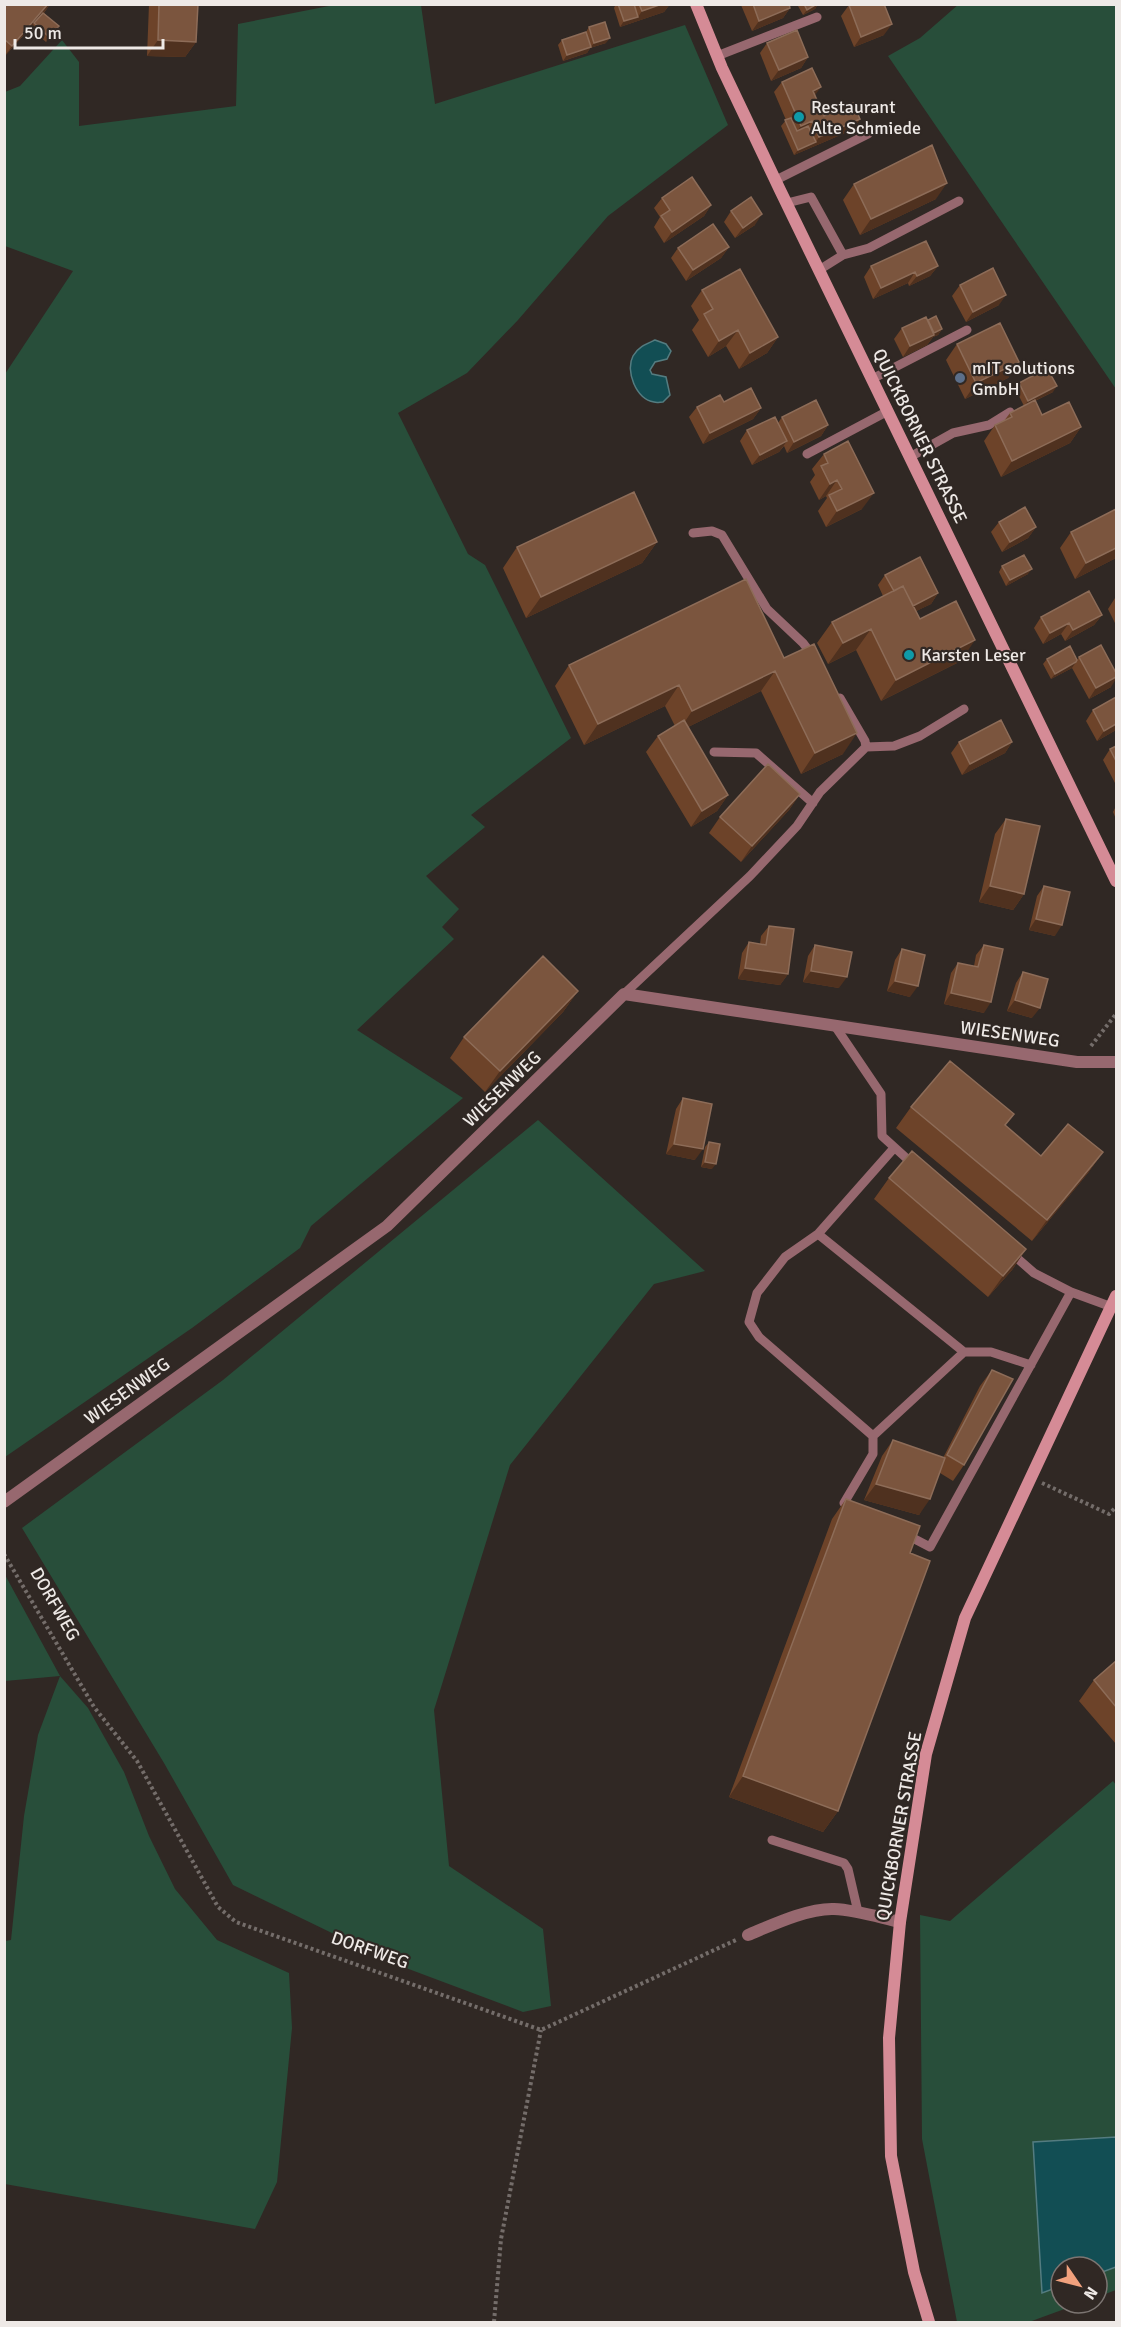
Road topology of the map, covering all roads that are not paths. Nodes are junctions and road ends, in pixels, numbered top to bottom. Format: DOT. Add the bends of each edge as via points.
graph roads {
  1 [pos="696,4"];
  2 [pos="817,17"];
  3 [pos="717,56"];
  4 [pos="868,134"];
  5 [pos="776,180"];
  6 [pos="959,201"];
  7 [pos="787,203"];
  8 [pos="843,255"];
  9 [pos="819,270"];
  10 [pos="967,330"];
  11 [pos="873,379"];
  12 [pos="888,411"];
  13 [pos="1010,412"];
  14 [pos="807,454"];
  15 [pos="910,457"];
  16 [pos="693,533"];
  17 [pos="818,663"];
  18 [pos="836,692"];
  19 [pos="964,709"];
  20 [pos="866,747"];
  21 [pos="714,752"];
  22 [pos="813,803"];
  23 [pos="1116,881"];
  24 [pos="624,994"];
  25 [pos="835,1026"];
  26 [pos="1116,1062"];
  27 [pos="894,1148"];
  28 [pos="920,1171"];
  29 [pos="818,1234"];
  30 [pos="999,1242"];
  31 [pos="1071,1293"];
  32 [pos="1114,1302"];
  33 [pos="964,1353"];
  34 [pos="1031,1365"];
  35 [pos="873,1436"];
  36 [pos="4,1502"];
  37 [pos="863,1513"];
  38 [pos="892,1527"];
  39 [pos="772,1840"];
  40 [pos="858,1912"];
  41 [pos="900,1922"];
  42 [pos="748,1935"];
  43 [pos="929,2322"];
  1 -- 3 [label="main road, QUICKBORNER STRASSE"];
  2 -- 3 [label="lane"];
  3 -- 5 [label="main road, QUICKBORNER STRASSE"];
  4 -- 5 [label="lane"];
  5 -- 7 [label="main road, QUICKBORNER STRASSE"];
  6 -- 8 [label="lane" via="869,248"];
  7 -- 8 [label="lane" via="811,197"];
  7 -- 9 [label="main road, QUICKBORNER STRASSE"];
  8 -- 9 [label="lane"];
  9 -- 11 [label="main road, QUICKBORNER STRASSE"];
  10 -- 11 [label="lane"];
  11 -- 12 [label="main road, QUICKBORNER STRASSE"];
  12 -- 14 [label="lane"];
  12 -- 15 [label="main road, QUICKBORNER STRASSE"];
  13 -- 15 [label="lane" via="989,425 953,433"];
  15 -- 23 [label="main road, QUICKBORNER STRASSE"];
  16 -- 17 [label="lane" via="712,531 722,536 767,609"];
  18 -- 20 [label="lane"];
  19 -- 20 [label="lane" via="920,736 894,746"];
  20 -- 22 [label="lane"];
  21 -- 22 [label="lane" via="756,753"];
  22 -- 24 [label="lane" via="750,876"];
  24 -- 25 [label="street, WIESENWEG"];
  24 -- 36 [label="street, WIESENWEG" via="387,1227"];
  25 -- 26 [label="street, WIESENWEG" via="1077,1062"];
  25 -- 27 [label="lane" via="881,1094 882,1136"];
  27 -- 28 [label="lane"];
  27 -- 29 [label="lane"];
  29 -- 33 [label="lane"];
  29 -- 35 [label="lane" via="785,1257 757,1293 749,1322 759,1336"];
  30 -- 31 [label="lane" via="1034,1273"];
  31 -- 32 [label="lane"];
  31 -- 34 [label="lane"];
  32 -- 41 [label="main road, QUICKBORNER STRASSE" via="966,1618 926,1755"];
  33 -- 34 [label="lane" via="992,1352"];
  33 -- 35 [label="lane"];
  34 -- 38 [label="lane" via="930,1547"];
  35 -- 37 [label="lane" via="873,1454 844,1503"];
  39 -- 40 [label="lane" via="844,1863"];
  40 -- 41 [label="street"];
  40 -- 42 [label="street" via="832,1909 788,1918"];
  41 -- 43 [label="main road, QUICKBORNER STRASSE" via="889,2038 891,2156"];
}
